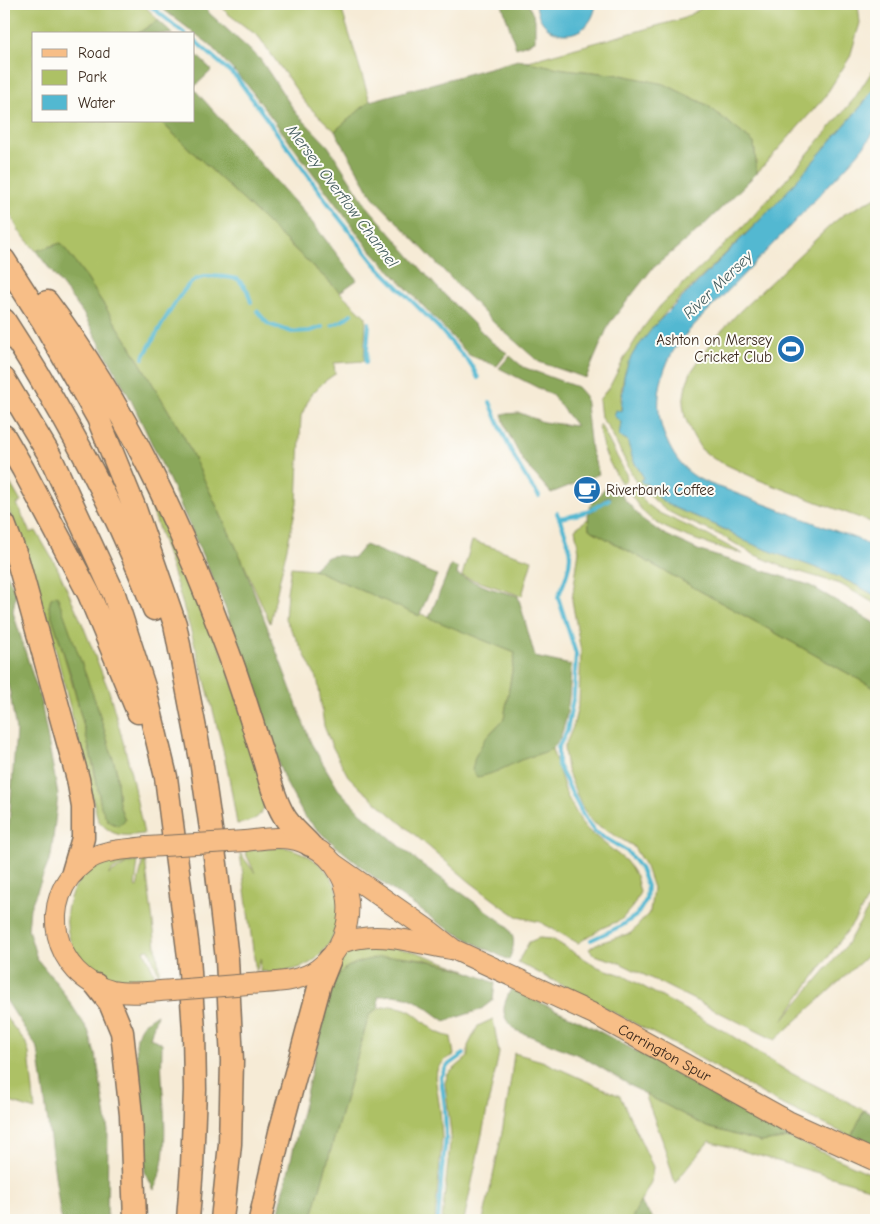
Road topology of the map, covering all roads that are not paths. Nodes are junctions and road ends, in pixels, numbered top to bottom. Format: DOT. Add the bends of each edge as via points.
graph roads {
  1 [pos="4,249"];
  2 [pos="4,260"];
  3 [pos="4,320"];
  4 [pos="4,379"];
  5 [pos="4,436"];
  6 [pos="4,524"];
  7 [pos="201,760"];
  8 [pos="166,777"];
  9 [pos="310,845"];
  10 [pos="334,864"];
  11 [pos="74,872"];
  12 [pos="453,949"];
  13 [pos="335,951"];
  14 [pos="96,985"];
  15 [pos="876,1161"];
  16 [pos="135,1220"];
  17 [pos="188,1220"];
  18 [pos="222,1220"];
  19 [pos="260,1220"];
  1 -- 9 [label="highway" via="62,322 105,387 138,446 176,524 216,620 243,692 278,805"];
  2 -- 7 [label="highway" via="44,321 98,418 135,509 174,624"];
  3 -- 7 [label="highway" via="76,437 144,584 179,678"];
  4 -- 8 [label="highway" via="50,456 114,594 145,690"];
  5 -- 8 [label="highway" via="89,594"];
  6 -- 11 [label="highway" via="18,561 78,779 83,807 83,838"];
  7 -- 18 [label="highway" via="226,949 232,1061 230,1144"];
  8 -- 17 [label="highway" via="189,958 194,1031"];
  9 -- 10 [label="main road, Carrington Spur"];
  9 -- 11 [label="main road, bridge" via="285,838 147,847 106,852 85,862"];
  10 -- 12 [label="main road, Carrington Spur"];
  10 -- 13 [label="main road" via="348,895 350,914"];
  11 -- 14 [label="main road" via="58,902 55,915 57,936 60,947 75,969"];
  12 -- 13 [label="main road, Carrington Spur" via="401,938 362,936"];
  12 -- 15 [label="main road, Carrington Spur" via="596,1015 788,1121"];
  13 -- 14 [label="main road, Carrington Spur, bridge" via="309,974 286,981 127,993"];
  13 -- 19 [label="highway" via="320,984"];
  14 -- 16 [label="highway" via="110,1002 122,1032 131,1115"];
}
